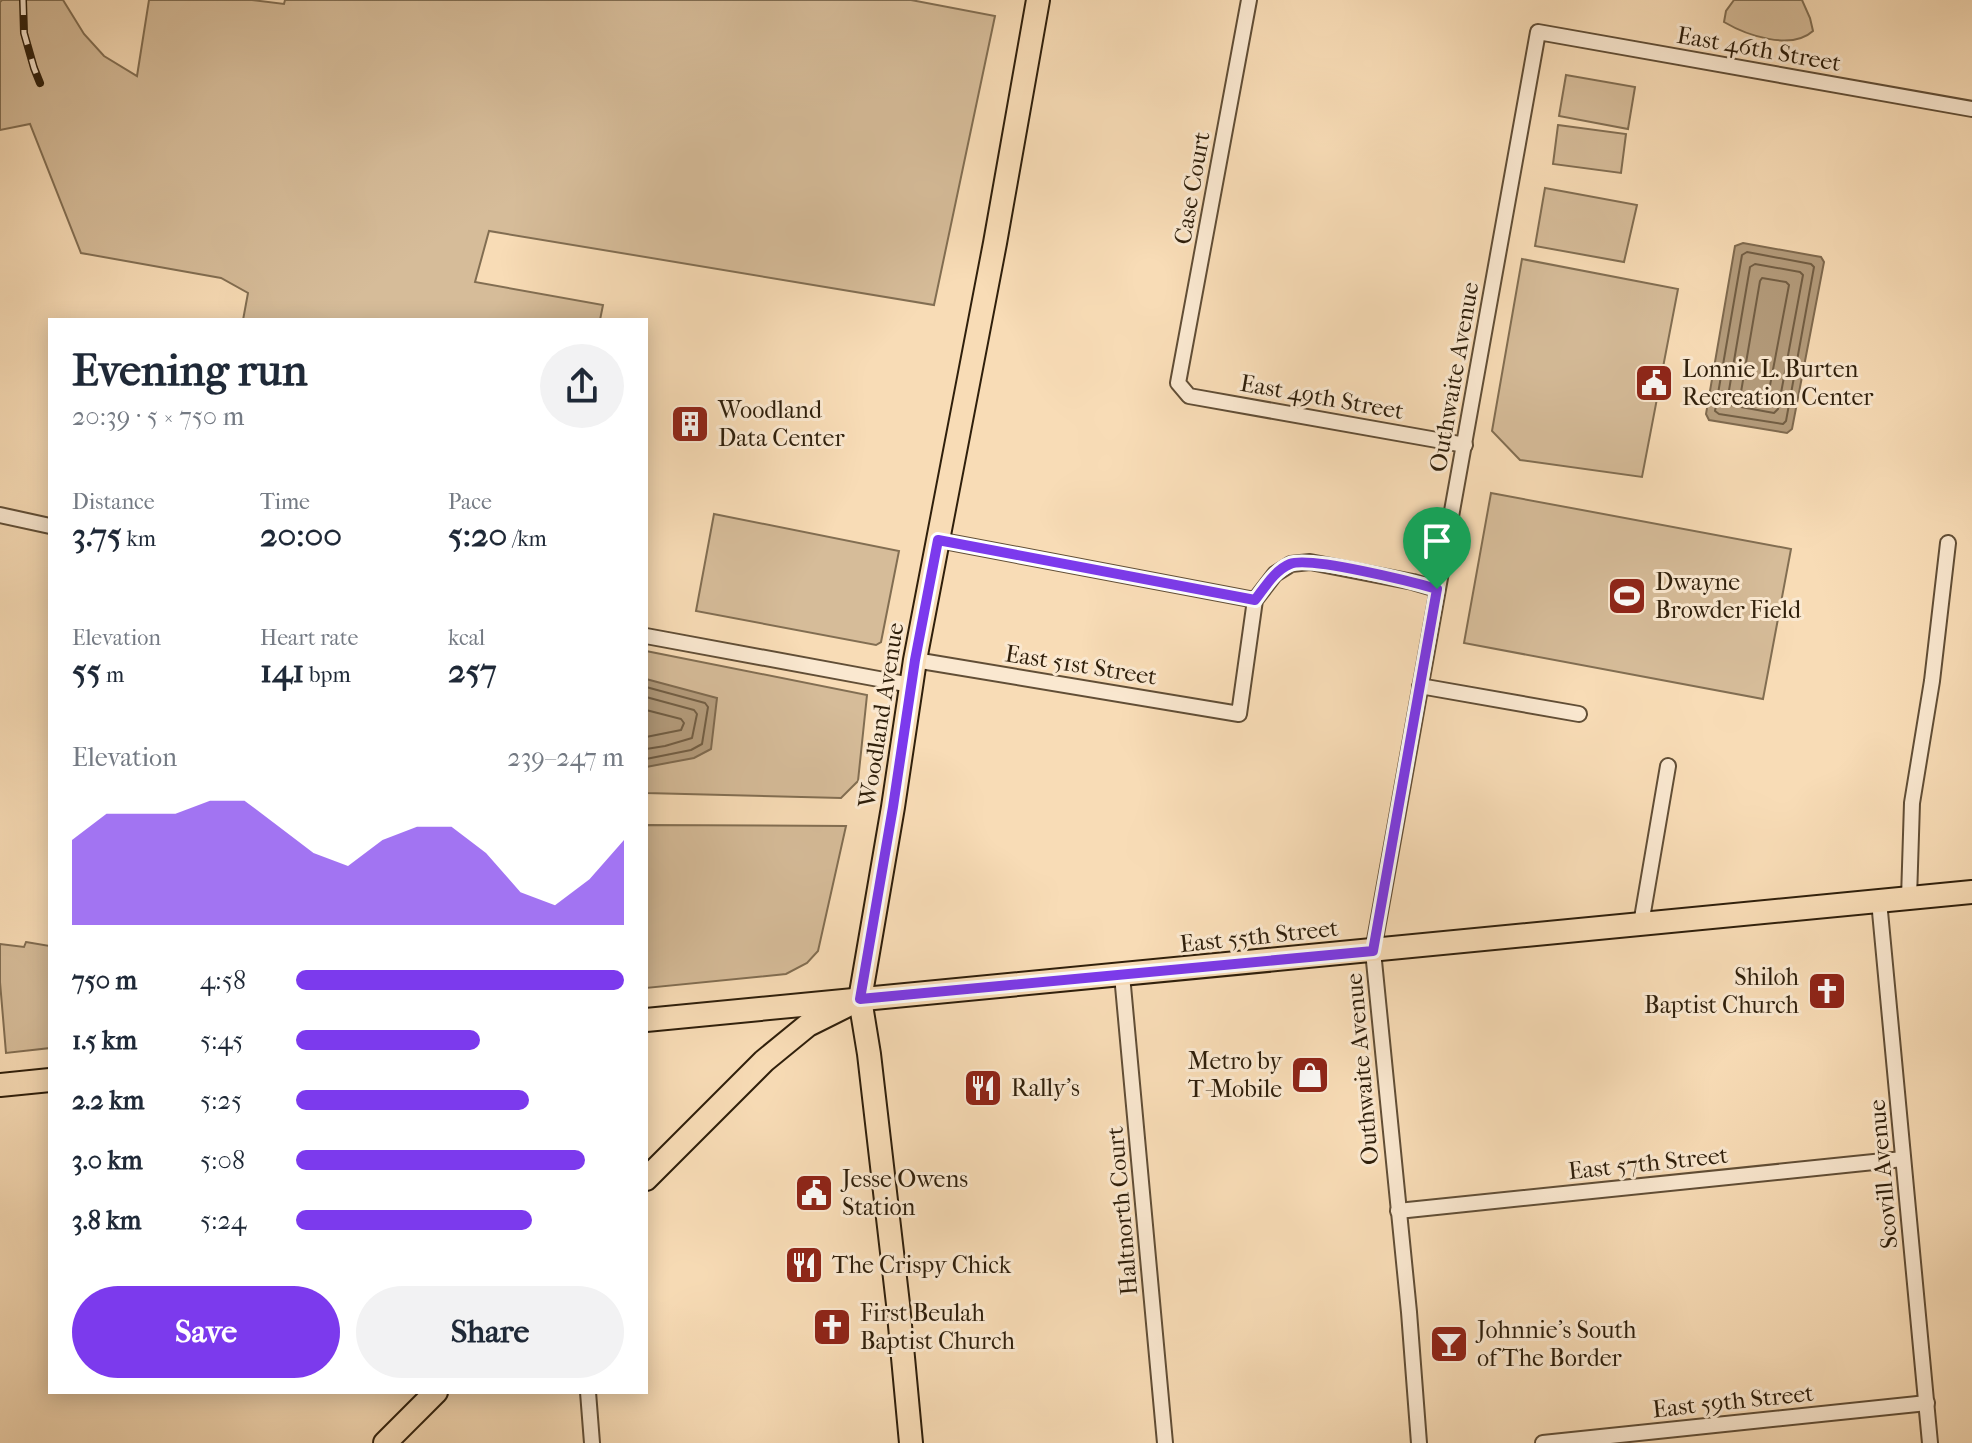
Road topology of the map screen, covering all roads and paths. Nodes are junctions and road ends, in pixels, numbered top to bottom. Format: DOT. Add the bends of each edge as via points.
graph roads {
  1 [pos="1038,0"];
  2 [pos="1249,0"];
  3 [pos="1538,32"];
  4 [pos="1972,109"];
  5 [pos="1178,383"];
  6 [pos="1465,445"];
  7 [pos="0,515"];
  8 [pos="48,526"];
  9 [pos="938,540"];
  10 [pos="1948,543"];
  11 [pos="1437,589"];
  12 [pos="1255,600"];
  13 [pos="648,636"];
  14 [pos="915,660"];
  15 [pos="911,685"];
  16 [pos="1420,686"];
  17 [pos="1579,714"];
  18 [pos="1668,766"];
  19 [pos="1972,892"];
  20 [pos="1909,898"];
  21 [pos="1879,901"];
  22 [pos="1641,924"];
  23 [pos="1373,951"];
  24 [pos="1122,975"];
  25 [pos="860,999"];
  26 [pos="648,1020"];
  27 [pos="48,1080"];
  28 [pos="0,1085"];
  29 [pos="1903,1159"];
  30 [pos="648,1177"];
  31 [pos="1398,1211"];
  32 [pos="434,1394"];
  33 [pos="588,1394"];
  34 [pos="1927,1403"];
  35 [pos="385,1443"];
  36 [pos="592,1443"];
  37 [pos="911,1443"];
  38 [pos="1165,1443"];
  39 [pos="1419,1443"];
  40 [pos="1543,1443"];
  41 [pos="1930,1443"];
  1 -- 9 [label="main road, Woodland Avenue"];
  2 -- 5 [label="street, Case Court"];
  3 -- 4 [label="street, East 46th Street"];
  3 -- 6 [label="street, Outhwaite Avenue"];
  5 -- 6 [label="street, East 49th Street" via="1189,396"];
  6 -- 11 [label="street, Outhwaite Avenue"];
  7 -- 8 [label="street"];
  9 -- 12 [label="street"];
  9 -- 14 [label="main road, Woodland Avenue"];
  10 -- 20 [label="street" via="1912,803"];
  11 -- 12 [label="street" via="1310,562 1291,564 1275,574"];
  11 -- 16 [label="street, Outhwaite Avenue"];
  12 -- 14 [label="street, East 51st Street" via="1239,714"];
  13 -- 15 [label="street"];
  14 -- 15 [label="main road, Woodland Avenue"];
  15 -- 25 [label="main road, Woodland Avenue"];
  16 -- 17 [label="street"];
  16 -- 23 [label="street, Outhwaite Avenue"];
  18 -- 22 [label="street"];
  19 -- 20 [label="main road, East 55th Street"];
  20 -- 21 [label="main road, East 55th Street"];
  21 -- 22 [label="main road, East 55th Street"];
  21 -- 29 [label="street, Scovill Avenue"];
  22 -- 23 [label="main road, East 55th Street"];
  23 -- 24 [label="main road, East 55th Street"];
  23 -- 31 [label="street, Outhwaite Avenue"];
  24 -- 25 [label="main road, East 55th Street"];
  24 -- 38 [label="street, Haltnorth Court"];
  25 -- 26 [label="main road, East 55th Street"];
  25 -- 30 [label="main road" via="808,1025 764,1061"];
  25 -- 37 [label="main road, Woodland Avenue"];
  27 -- 28 [label="main road"];
  29 -- 31 [label="street, East 57th Street"];
  29 -- 34 [label="street, Scovill Avenue"];
  31 -- 39 [label="street, Outhwaite Avenue"];
  32 -- 35 [label="main road"];
  33 -- 36 [label="street"];
  34 -- 40 [label="street, East 59th Street"];
  34 -- 41 [label="street, Scovill Avenue"];
}
